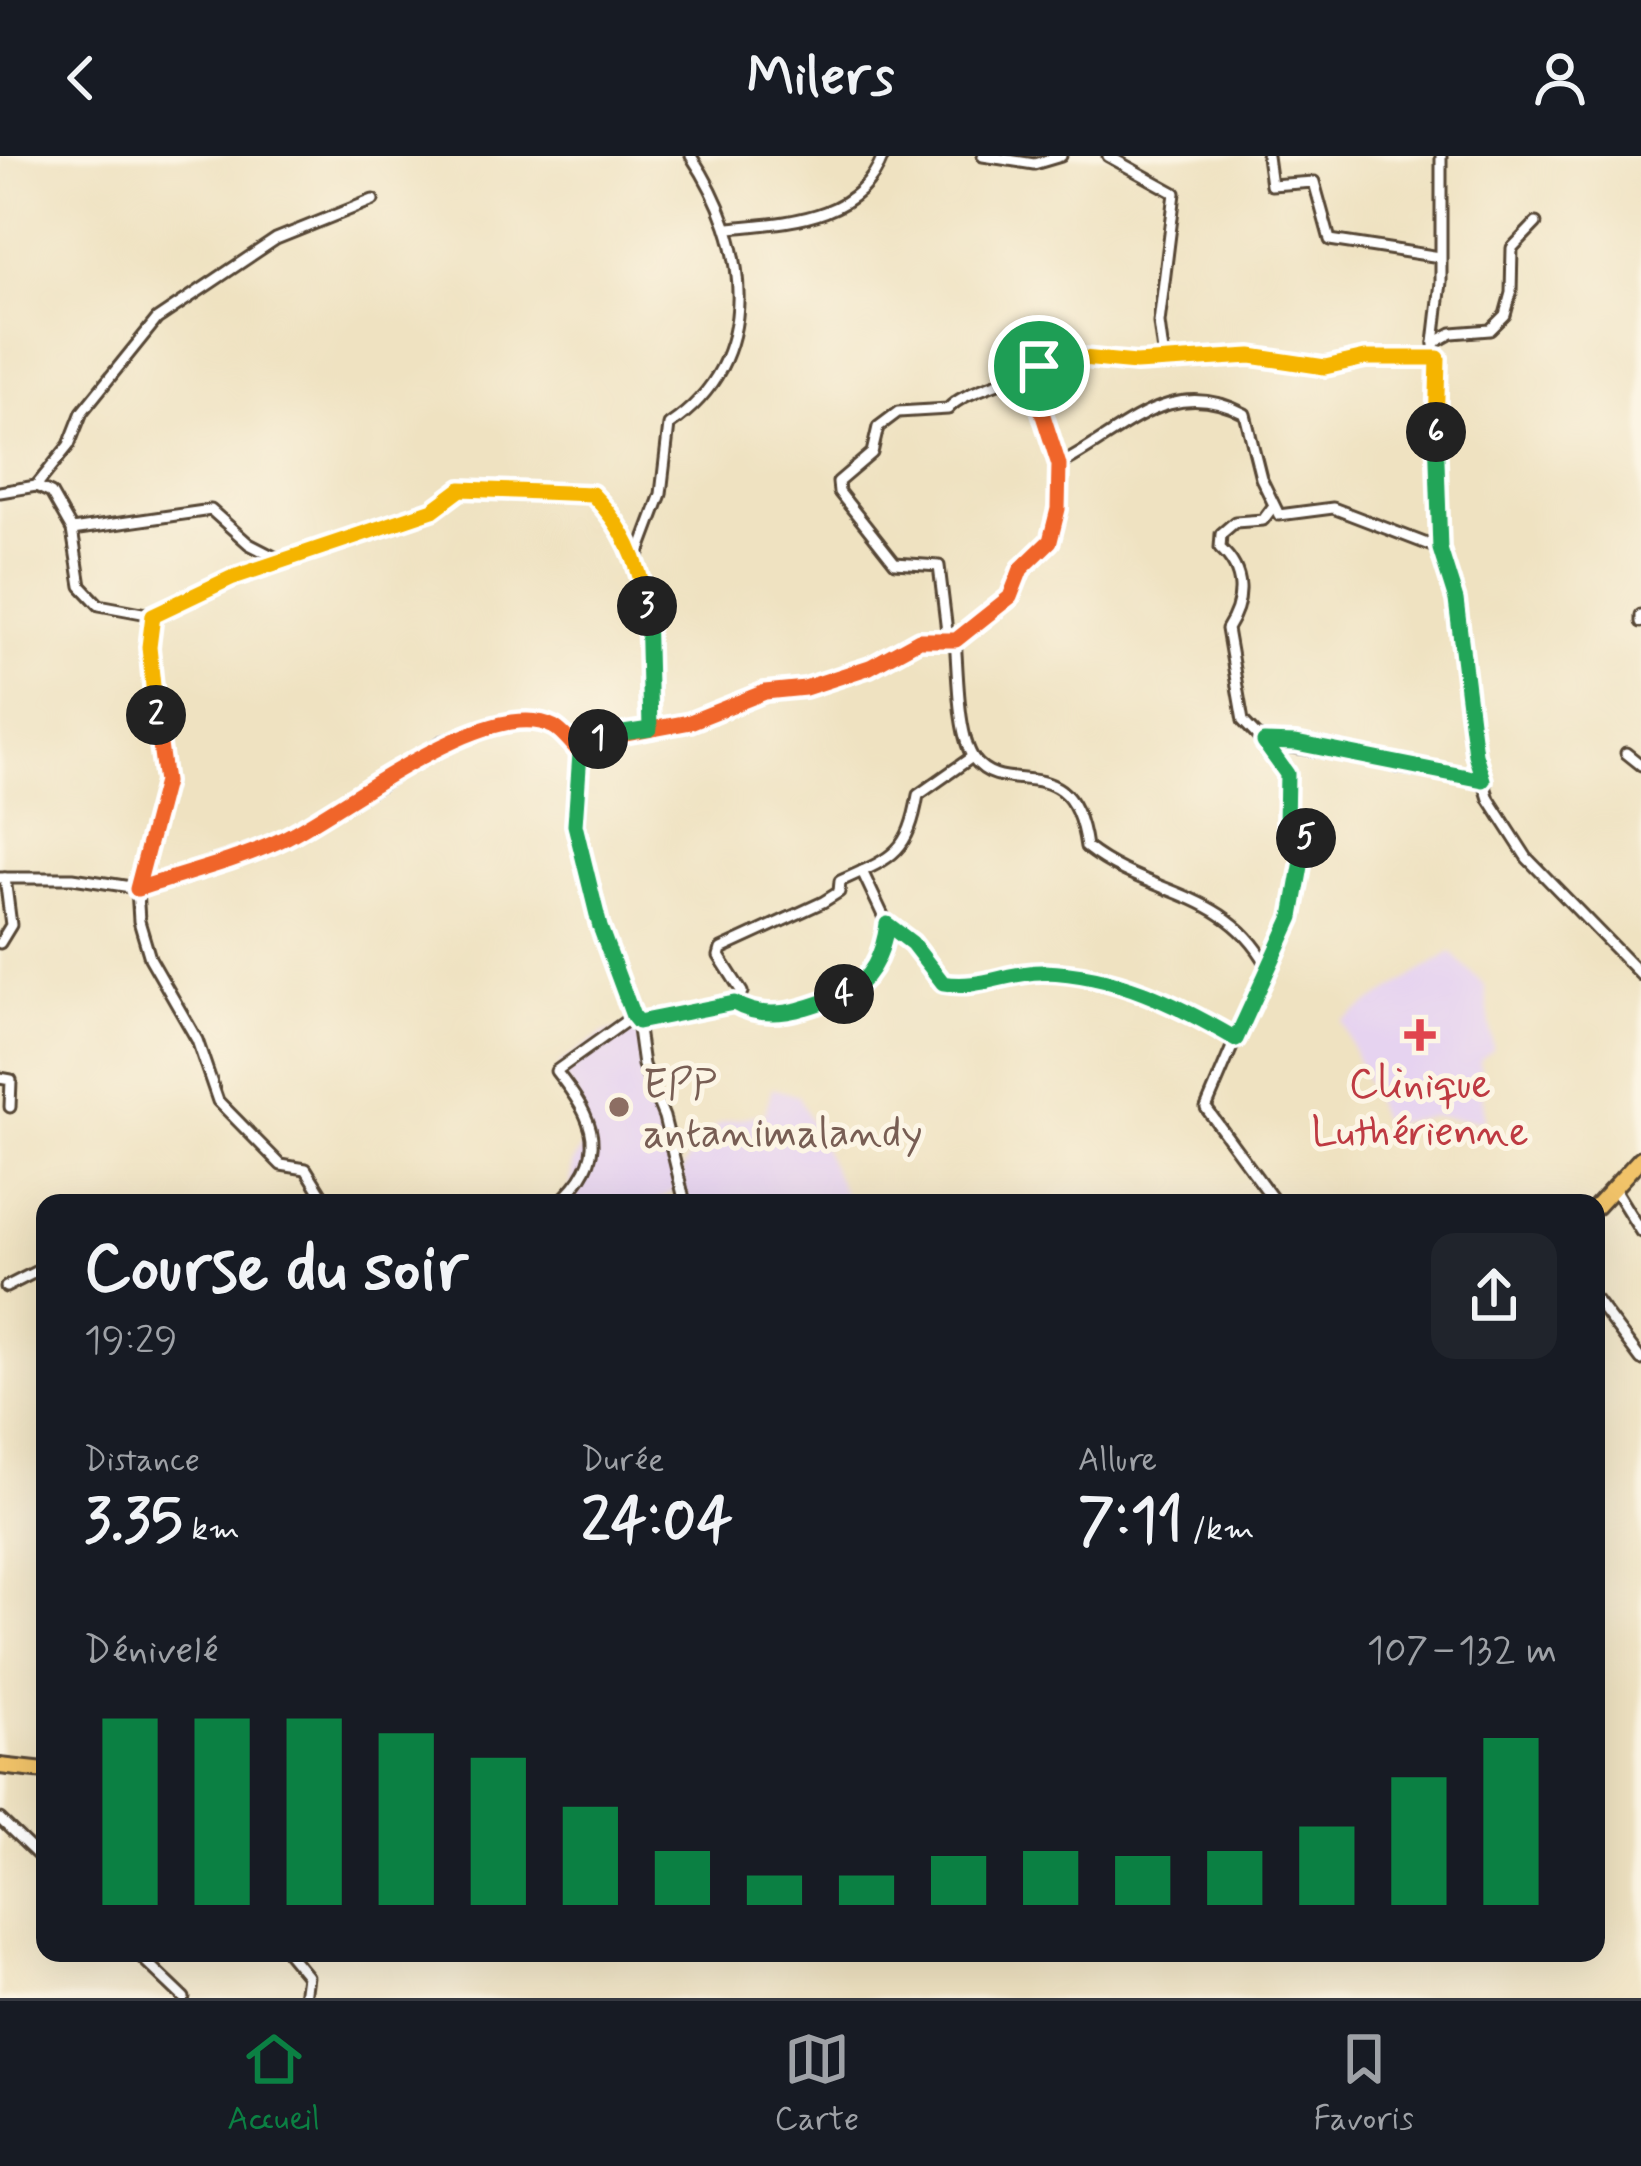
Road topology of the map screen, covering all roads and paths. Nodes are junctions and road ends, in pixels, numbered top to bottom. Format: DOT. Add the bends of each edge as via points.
graph roads {
  1 [pos="691,156"];
  2 [pos="883,156"];
  3 [pos="982,156"];
  4 [pos="1061,156"];
  5 [pos="1108,156"];
  6 [pos="1267,156"];
  7 [pos="1441,156"];
  8 [pos="373,200"];
  9 [pos="1536,223"];
  10 [pos="730,228"];
  11 [pos="1440,256"];
  12 [pos="1434,343"];
  13 [pos="1438,358"];
  14 [pos="1164,360"];
  15 [pos="1039,366"];
  16 [pos="1059,465"];
  17 [pos="36,487"];
  18 [pos="0,492"];
  19 [pos="1272,508"];
  20 [pos="72,530"];
  21 [pos="1440,549"];
  22 [pos="637,558"];
  23 [pos="282,562"];
  24 [pos="153,615"];
  25 [pos="952,640"];
  26 [pos="650,729"];
  27 [pos="1264,742"];
  28 [pos="580,753"];
  29 [pos="1626,753"];
  30 [pos="972,757"];
  31 [pos="1641,765"];
  32 [pos="1483,780"];
  33 [pos="862,871"];
  34 [pos="3,878"];
  35 [pos="137,889"];
  36 [pos="887,924"];
  37 [pos="0,943"];
  38 [pos="1267,965"];
  39 [pos="1641,976"];
  40 [pos="734,1003"];
  41 [pos="635,1019"];
  42 [pos="1236,1039"];
  43 [pos="0,1078"];
  44 [pos="10,1107"];
  45 [pos="1641,1158"];
  46 [pos="1615,1190"];
  47 [pos="321,1194"];
  48 [pos="566,1194"];
  49 [pos="683,1194"];
  50 [pos="1269,1194"];
  51 [pos="1605,1199"];
  52 [pos="1641,1232"];
  53 [pos="36,1272"];
  54 [pos="6,1287"];
  55 [pos="1605,1312"];
  56 [pos="1641,1360"];
  57 [pos="0,1766"];
  58 [pos="36,1770"];
  59 [pos="0,1820"];
  60 [pos="36,1854"];
  61 [pos="151,1962"];
  62 [pos="295,1962"];
  63 [pos="184,1998"];
  64 [pos="304,1998"];
  1 -- 10 [label="street"];
  2 -- 10 [label="street" via="873,184 812,219"];
  3 -- 4 [label="street" via="1034,164"];
  5 -- 14 [label="street" via="1175,193 1159,323"];
  6 -- 11 [label="street" via="1270,185 1314,182 1330,240"];
  7 -- 11 [label="street"];
  8 -- 17 [label="street" via="276,238 157,319 82,412 69,445"];
  9 -- 12 [label="street" via="1511,248 1505,315 1490,330"];
  10 -- 22 [label="street" via="741,278 738,328 710,389 670,425 661,494"];
  11 -- 12 [label="street"];
  12 -- 13 [label="street"];
  13 -- 14 [label="street" via="1325,367 1251,356"];
  13 -- 21 [label="street"];
  14 -- 15 [label="street" via="1051,355"];
  15 -- 16 [label="street" via="1038,400"];
  15 -- 25 [label="street" via="958,397 948,409 898,412 878,427 872,453 838,482 895,563 939,566"];
  16 -- 19 [label="street" via="1162,402 1220,401 1245,414"];
  16 -- 25 [label="street" via="1050,541 1021,569 1010,597"];
  17 -- 18 [label="street"];
  17 -- 20 [label="street" via="51,493"];
  19 -- 21 [label="street" via="1279,515 1333,508"];
  19 -- 27 [label="street" via="1263,520 1235,522 1220,548 1240,580 1242,607 1227,629 1234,684 1243,721"];
  20 -- 23 [label="street" via="211,510"];
  20 -- 24 [label="street" via="81,586 99,604"];
  21 -- 32 [label="street" via="1456,600"];
  22 -- 23 [label="street" via="592,494 461,489 433,510"];
  22 -- 26 [label="street" via="648,610"];
  23 -- 24 [label="street"];
  24 -- 35 [label="street" via="149,647 165,782"];
  25 -- 26 [label="street" via="919,640 848,674"];
  25 -- 30 [label="street"];
  26 -- 28 [label="street" via="603,736"];
  27 -- 32 [label="street"];
  27 -- 38 [label="street" via="1287,774 1286,825 1309,843 1292,917"];
  28 -- 35 [label="street" via="554,726 485,727 441,742 285,838"];
  28 -- 41 [label="street" via="575,825 600,927"];
  29 -- 31 [label="street"];
  30 -- 33 [label="street" via="918,795 911,832 883,864"];
  30 -- 38 [label="street" via="988,771 1044,780 1066,794 1082,819 1085,847 1118,872 1204,900"];
  32 -- 39 [label="street" via="1527,858"];
  33 -- 36 [label="street"];
  33 -- 40 [label="street" via="840,881 824,902 721,949 742,992"];
  34 -- 35 [label="street"];
  34 -- 37 [label="street" via="11,925"];
  35 -- 47 [label="street" via="150,958 183,1010 218,1101 280,1166 306,1169"];
  36 -- 40 [label="street" via="868,978 850,992 755,1016"];
  36 -- 42 [label="street" via="943,983 965,987 1042,971 1151,991"];
  38 -- 42 [label="street"];
  40 -- 41 [label="street"];
  41 -- 48 [label="street" via="556,1072 589,1112 593,1136 592,1155"];
  41 -- 49 [label="street"];
  42 -- 50 [label="street" via="1206,1108"];
  43 -- 44 [label="street" via="11,1080"];
  45 -- 46 [label="main road"];
  46 -- 51 [label="main road"];
  46 -- 52 [label="street"];
  53 -- 54 [label="street"];
  55 -- 56 [label="street"];
  57 -- 58 [label="main road"];
  59 -- 60 [label="street"];
  61 -- 63 [label="street"];
  62 -- 64 [label="street" via="307,1976"];
}
